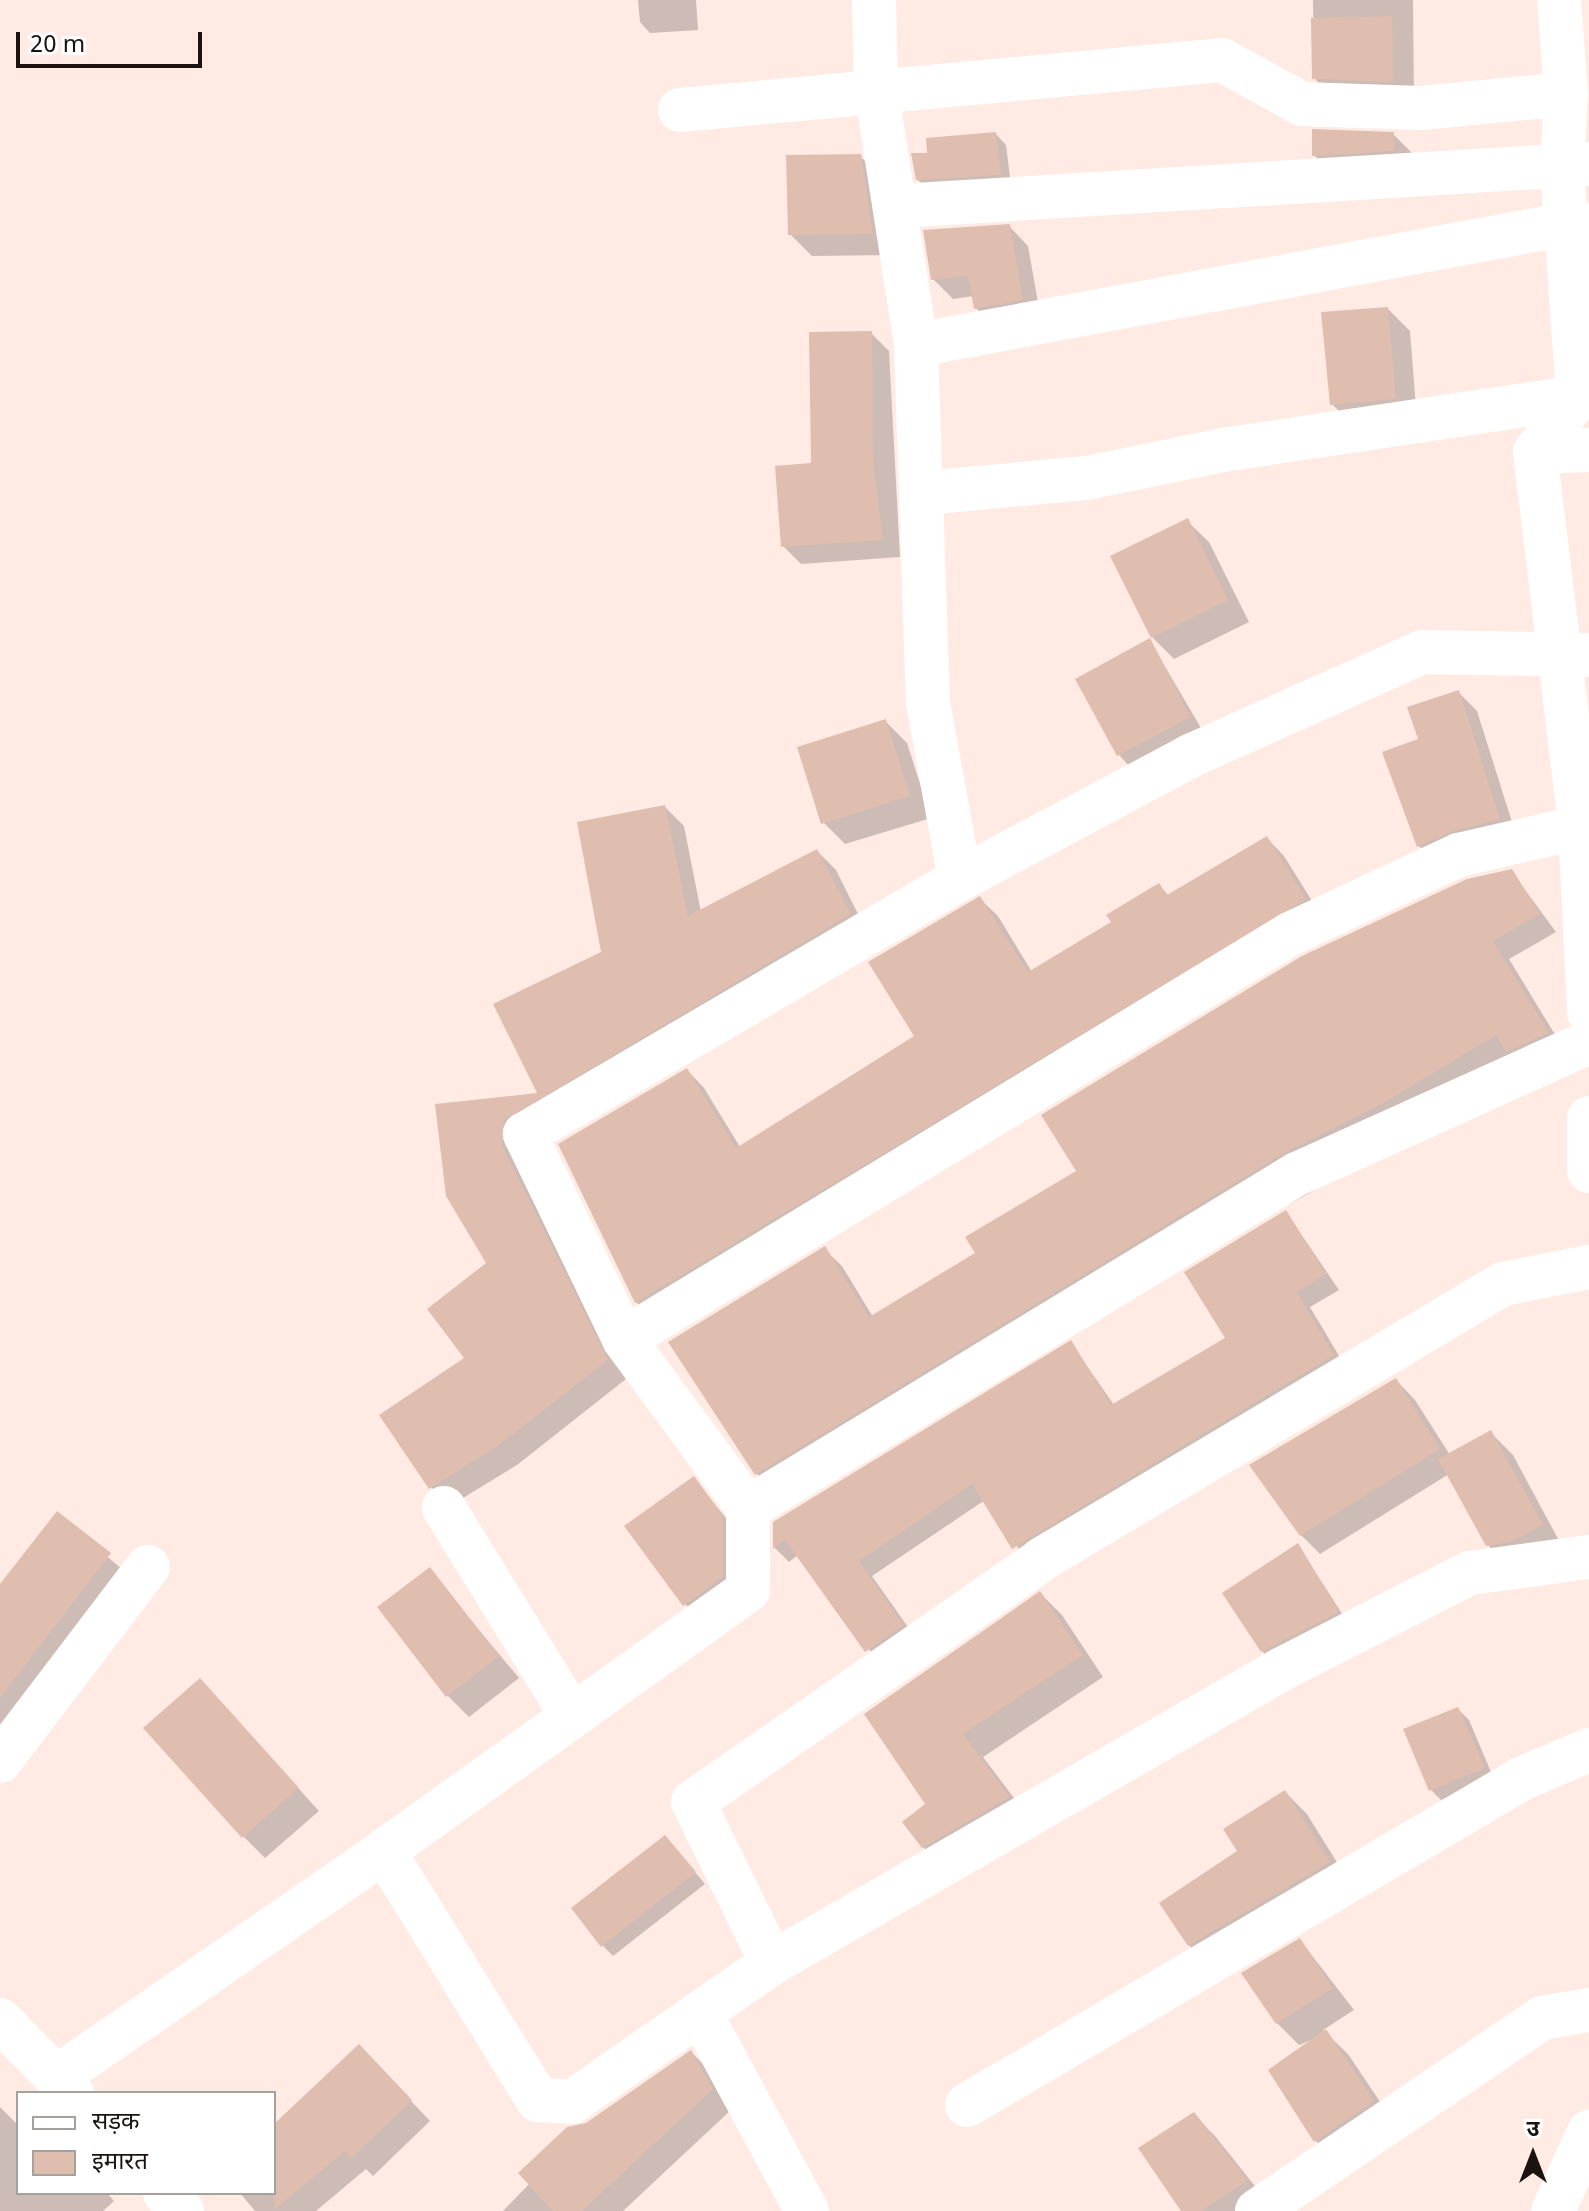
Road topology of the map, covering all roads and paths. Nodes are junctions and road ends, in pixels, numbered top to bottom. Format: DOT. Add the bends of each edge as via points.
graph roads {
  1 [pos="874,0"];
  2 [pos="1559,0"];
  3 [pos="876,89"];
  4 [pos="1566,94"];
  5 [pos="680,110"];
  6 [pos="1575,165"];
  7 [pos="898,206"];
  8 [pos="1578,224"];
  9 [pos="916,345"];
  10 [pos="1578,397"];
  11 [pos="1589,450"];
  12 [pos="1535,452"];
  13 [pos="924,493"];
  14 [pos="1576,655"];
  15 [pos="1585,825"];
  16 [pos="960,879"];
  17 [pos="1586,915"];
  18 [pos="1589,1013"];
  19 [pos="1589,1042"];
  20 [pos="1589,1118"];
  21 [pos="1588,1160"];
  22 [pos="1589,1171"];
  23 [pos="1589,1267"];
  24 [pos="624,1339"];
  25 [pos="444,1508"];
  26 [pos="748,1508"];
  27 [pos="1589,1557"];
  28 [pos="148,1567"];
  29 [pos="572,1716"];
  30 [pos="1589,1750"];
  31 [pos="0,1761"];
  32 [pos="384,1851"];
  33 [pos="772,1963"];
  34 [pos="1589,2010"];
  35 [pos="700,2013"];
  36 [pos="0,2020"];
  37 [pos="64,2085"];
  38 [pos="967,2105"];
  39 [pos="1589,2132"];
  40 [pos="167,2195"];
  41 [pos="182,2211"];
  42 [pos="807,2211"];
  43 [pos="1257,2211"];
  44 [pos="1553,2211"];
  1 -- 3 [label="street"];
  2 -- 4 [label="street"];
  3 -- 4 [label="street" via="1222,60 1302,104 1421,108"];
  3 -- 5 [label="street"];
  3 -- 7 [label="street"];
  4 -- 6 [label="street"];
  6 -- 7 [label="street"];
  6 -- 8 [label="street"];
  7 -- 9 [label="street"];
  8 -- 9 [label="street"];
  8 -- 10 [label="street"];
  9 -- 13 [label="street"];
  10 -- 12 [label="street"];
  10 -- 13 [label="street" via="1223,450 1087,478"];
  11 -- 12 [label="street"];
  12 -- 14 [label="street"];
  13 -- 16 [label="street" via="928,703"];
  14 -- 15 [label="street"];
  14 -- 16 [label="street" via="1422,652 1190,756"];
  15 -- 17 [label="street"];
  15 -- 24 [label="street" via="1459,855 1290,934"];
  16 -- 24 [label="street" via="525,1134"];
  17 -- 18 [label="street"];
  19 -- 26 [label="street" via="1297,1174"];
  20 -- 21 [label="street"];
  21 -- 22 [label="street"];
  23 -- 33 [label="street" via="1503,1284 1421,1332 1042,1559 693,1802"];
  24 -- 26 [label="street"];
  25 -- 29 [label="street"];
  26 -- 29 [label="street" via="748,1590"];
  27 -- 33 [label="street" via="1470,1573 1282,1669"];
  28 -- 31 [label="street"];
  29 -- 32 [label="street"];
  30 -- 38 [label="street" via="1521,1779"];
  32 -- 35 [label="street" via="538,2100 572,2102"];
  32 -- 37 [label="street"];
  33 -- 35 [label="street"];
  34 -- 43 [label="street" via="1542,2018"];
  35 -- 42 [label="street"];
  36 -- 37 [label="street"];
  39 -- 44 [label="street"];
  40 -- 41 [label="street"];
}
